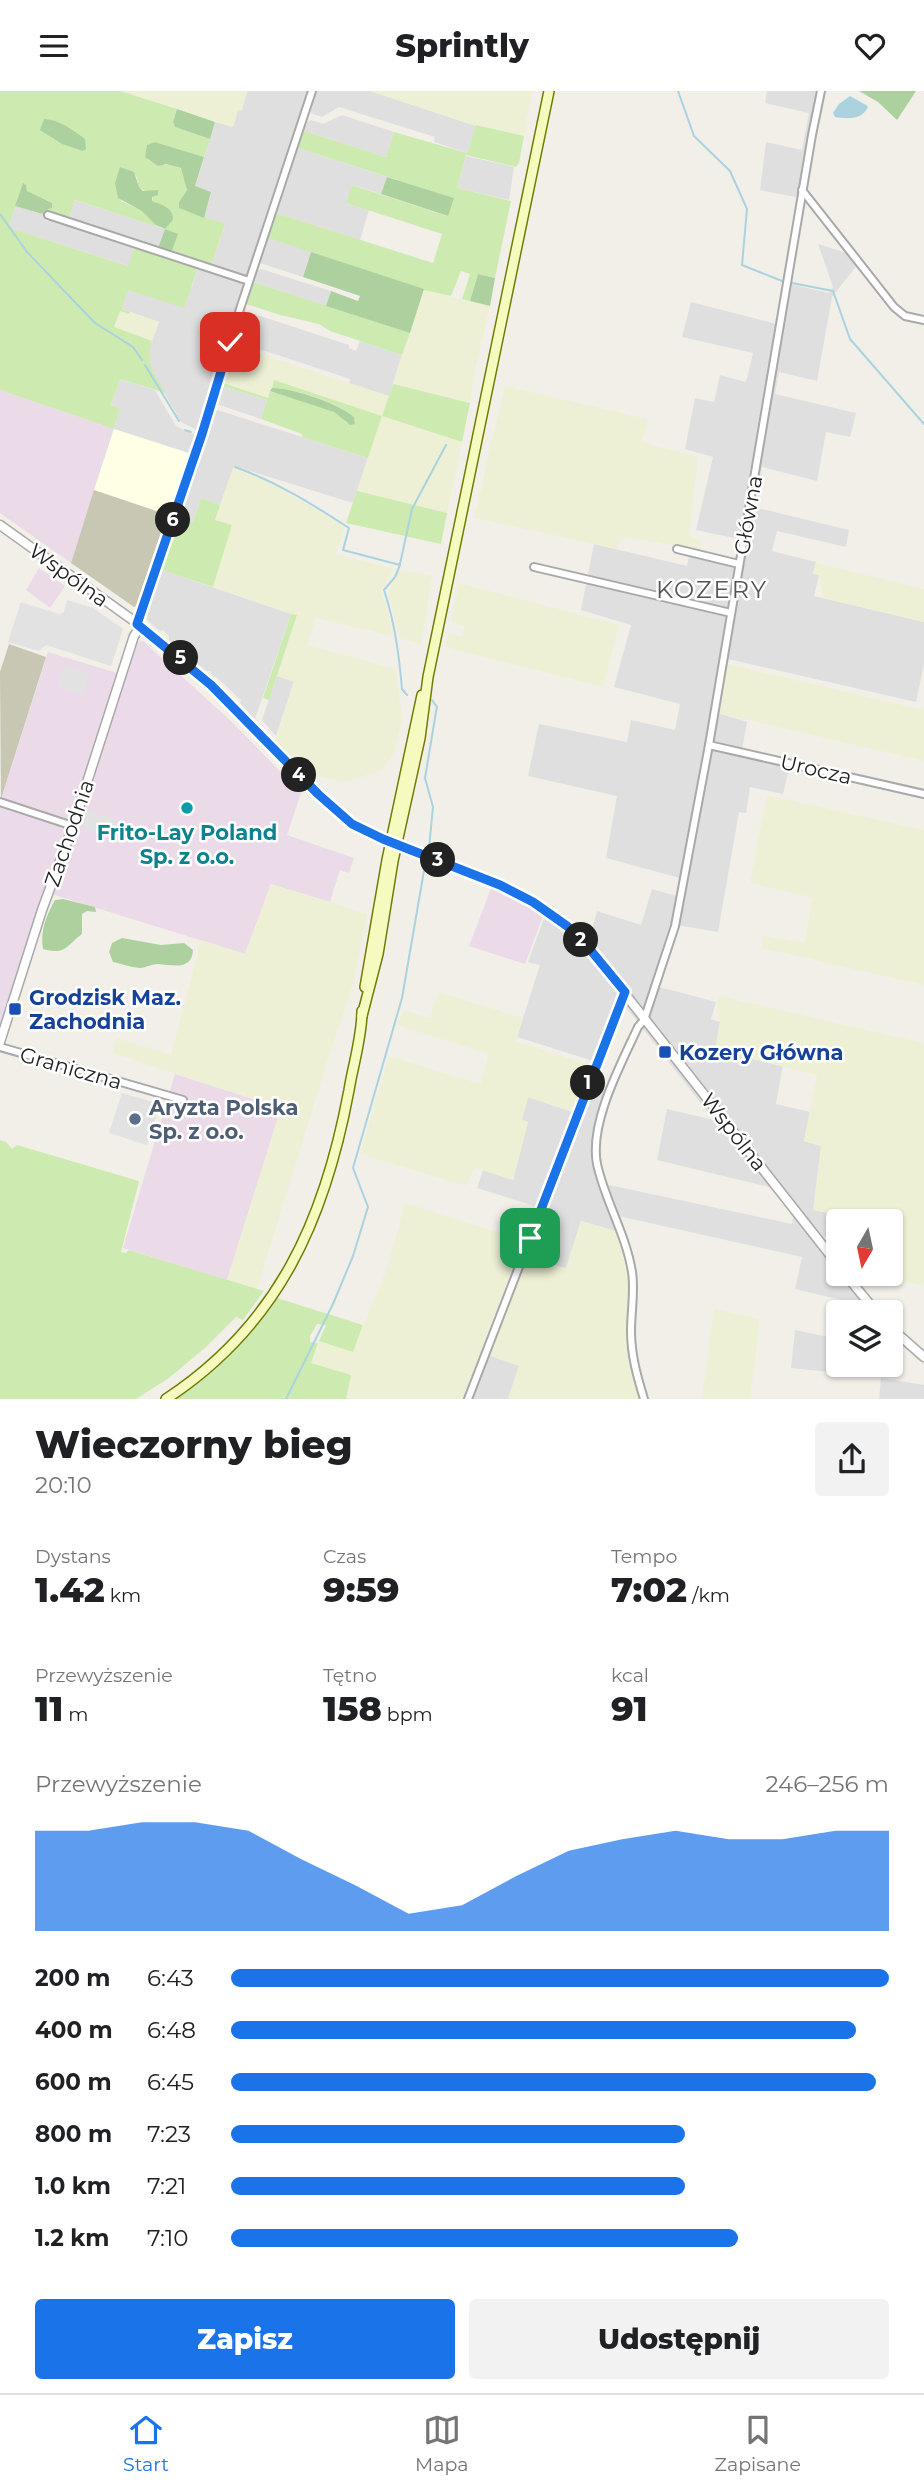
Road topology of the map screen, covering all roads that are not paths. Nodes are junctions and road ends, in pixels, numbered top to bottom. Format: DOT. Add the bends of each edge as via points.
graph roads {
  1 [pos="312,91"];
  2 [pos="549,91"];
  3 [pos="821,91"];
  4 [pos="802,190"];
  5 [pos="48,215"];
  6 [pos="249,281"];
  7 [pos="924,320"];
  8 [pos="0,525"];
  9 [pos="677,549"];
  10 [pos="739,564"];
  11 [pos="534,567"];
  12 [pos="731,613"];
  13 [pos="139,625"];
  14 [pos="709,744"];
  15 [pos="924,794"];
  16 [pos="0,802"];
  17 [pos="73,826"];
  18 [pos="394,844"];
  19 [pos="625,992"];
  20 [pos="644,1018"];
  21 [pos="0,1042"];
  22 [pos="0,1047"];
  23 [pos="183,1100"];
  24 [pos="826,1250"];
  25 [pos="855,1286"];
  26 [pos="866,1300"];
  27 [pos="903,1339"];
  28 [pos="924,1357"];
  29 [pos="166,1399"];
  30 [pos="468,1399"];
  31 [pos="644,1399"];
  1 -- 6 [label="street"];
  2 -- 18 [label="main road" via="428,677 412,735"];
  3 -- 4 [label="street, Główna"];
  4 -- 7 [label="street" via="894,307 905,316"];
  4 -- 10 [label="street, Główna"];
  5 -- 6 [label="street"];
  6 -- 13 [label="street"];
  8 -- 13 [label="street, Wspólna"];
  9 -- 10 [label="street"];
  10 -- 12 [label="street, Główna"];
  11 -- 12 [label="street"];
  12 -- 14 [label="street, Główna"];
  13 -- 17 [label="street, Zachodnia"];
  13 -- 18 [label="street, Wspólna" via="211,685 343,818"];
  14 -- 15 [label="street, Urocza"];
  14 -- 20 [label="street, Główna" via="675,926"];
  16 -- 17 [label="street"];
  17 -- 21 [label="street, Zachodnia"];
  18 -- 19 [label="street, Wspólna" via="533,902 583,941"];
  18 -- 29 [label="main road" via="333,1166 321,1202 279,1285 244,1331"];
  19 -- 20 [label="street, Wspólna"];
  19 -- 30 [label="street"];
  20 -- 24 [label="street, Wspólna"];
  20 -- 31 [label="street, Główna" via="610,1092 596,1150 632,1272 633,1356"];
  22 -- 23 [label="street, Graniczna"];
  25 -- 26 [label="street"];
  27 -- 28 [label="street"];
}
